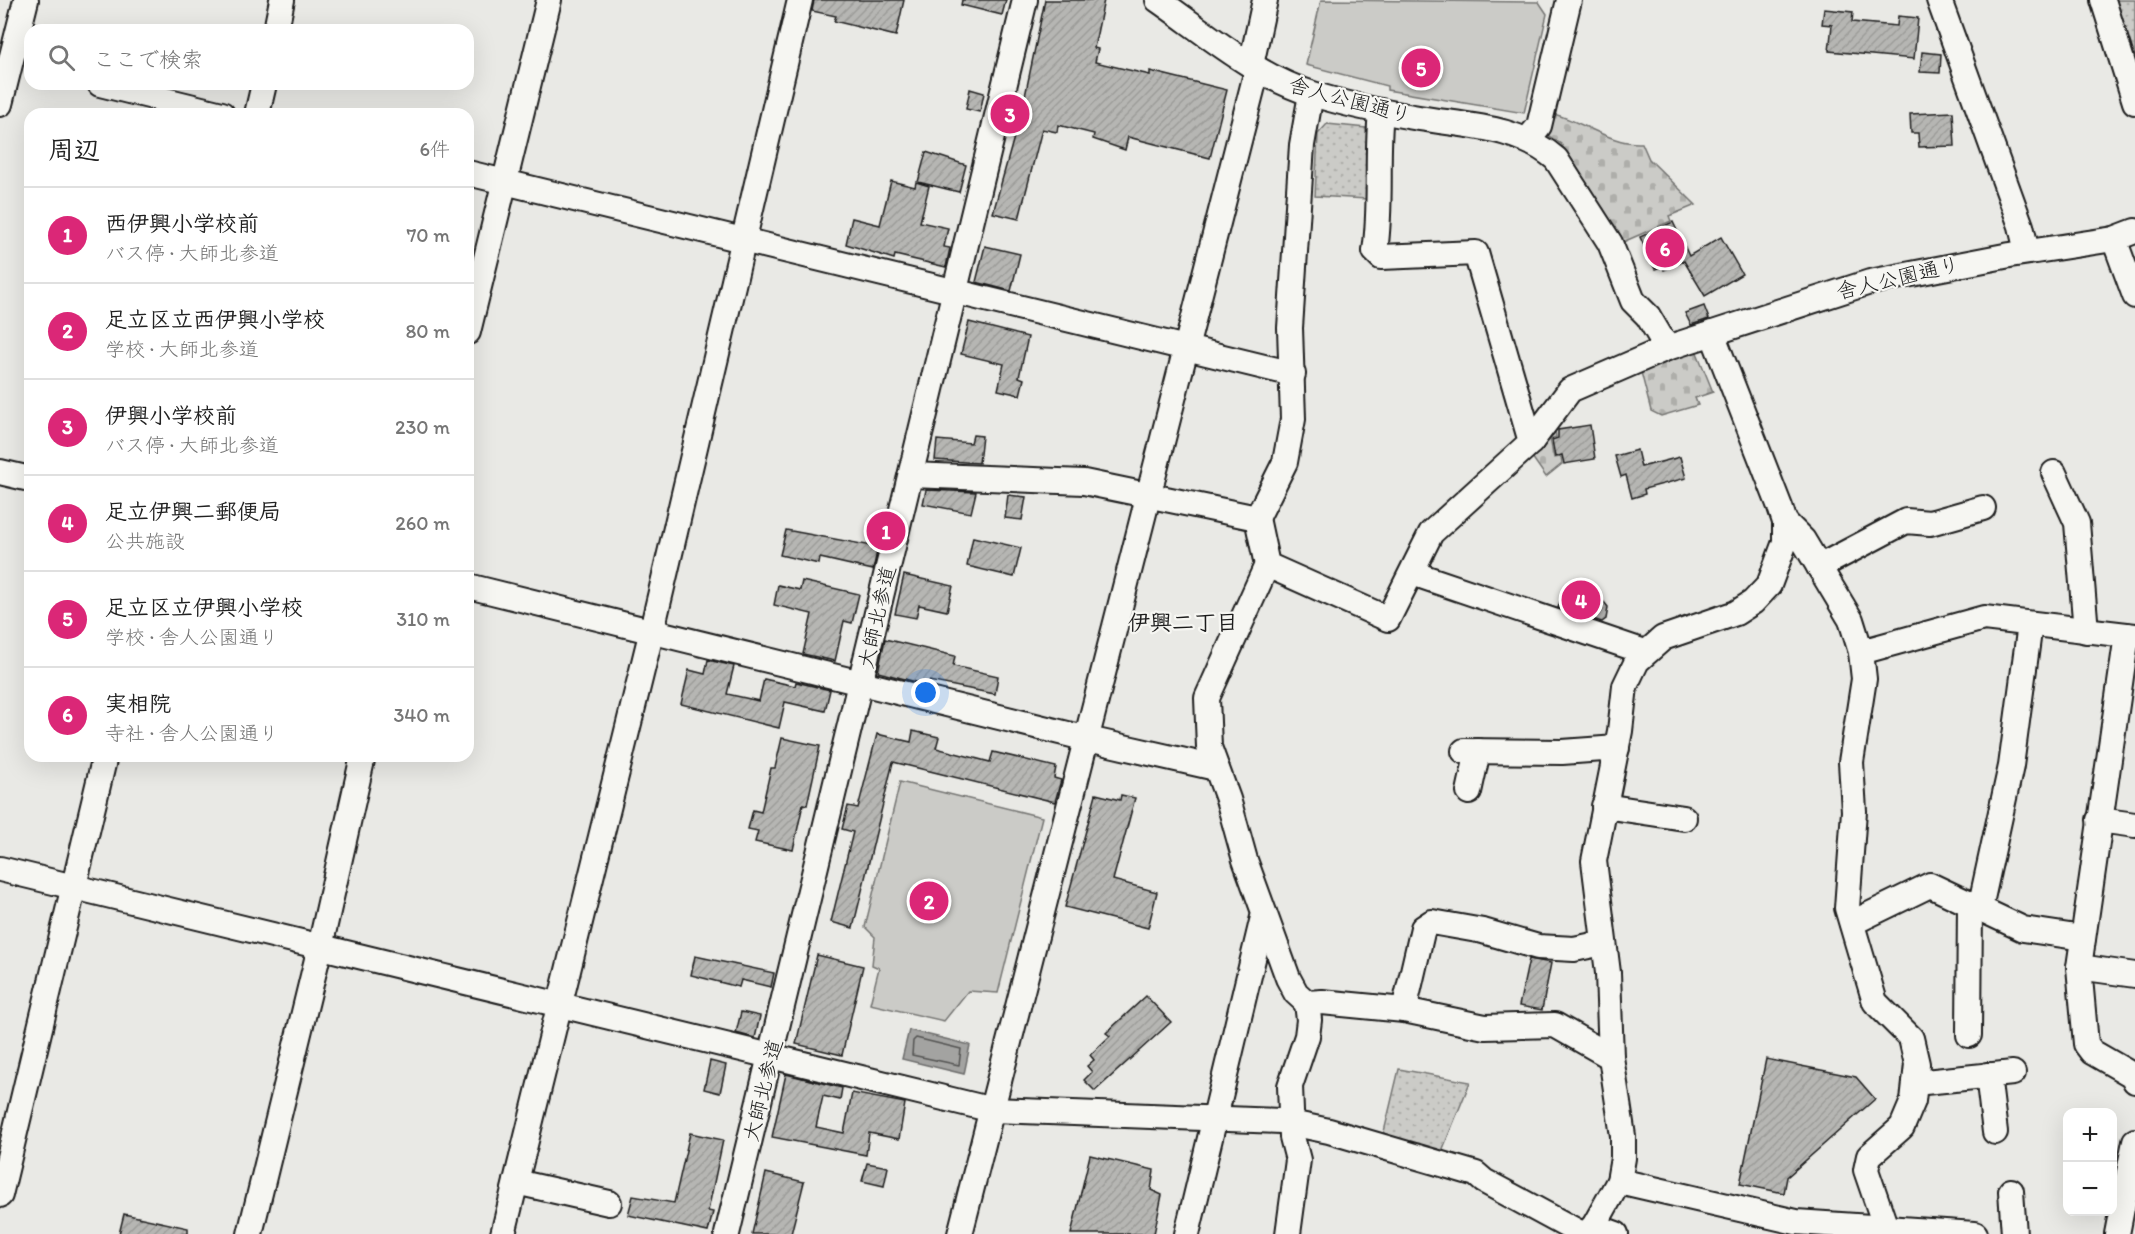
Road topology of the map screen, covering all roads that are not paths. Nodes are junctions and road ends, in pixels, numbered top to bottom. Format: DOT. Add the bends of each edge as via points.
graph roads {
  1 [pos="26,0"];
  2 [pos="282,0"];
  3 [pos="549,0"];
  4 [pos="800,0"];
  5 [pos="1025,0"];
  6 [pos="1158,0"];
  7 [pos="1264,0"];
  8 [pos="1569,0"];
  9 [pos="1939,0"];
  10 [pos="2103,0"];
  11 [pos="277,24"];
  12 [pos="13,63"];
  13 [pos="1254,67"];
  14 [pos="124,90"];
  15 [pos="263,90"];
  16 [pos="1311,94"];
  17 [pos="2135,102"];
  18 [pos="0,104"];
  19 [pos="198,108"];
  20 [pos="258,108"];
  21 [pos="1381,112"];
  22 [pos="1528,140"];
  23 [pos="474,174"];
  24 [pos="506,182"];
  25 [pos="2125,235"];
  26 [pos="743,241"];
  27 [pos="2027,252"];
  28 [pos="955,291"];
  29 [pos="2135,296"];
  30 [pos="474,308"];
  31 [pos="1712,333"];
  32 [pos="1667,348"];
  33 [pos="1186,349"];
  34 [pos="1293,374"];
  35 [pos="1531,442"];
  36 [pos="0,472"];
  37 [pos="2054,473"];
  38 [pos="911,475"];
  39 [pos="24,478"];
  40 [pos="1148,495"];
  41 [pos="1983,508"];
  42 [pos="1257,518"];
  43 [pos="1785,522"];
  44 [pos="1267,565"];
  45 [pos="1819,567"];
  46 [pos="1412,573"];
  47 [pos="474,587"];
  48 [pos="2030,624"];
  49 [pos="652,630"];
  50 [pos="2086,631"];
  51 [pos="2131,636"];
  52 [pos="1861,651"];
  53 [pos="1645,652"];
  54 [pos="862,682"];
  55 [pos="1088,739"];
  56 [pos="1617,748"];
  57 [pos="104,762"];
  58 [pos="362,762"];
  59 [pos="1212,767"];
  60 [pos="1469,792"];
  61 [pos="1604,806"];
  62 [pos="1684,818"];
  63 [pos="2099,820"];
  64 [pos="2135,825"];
  65 [pos="0,869"];
  66 [pos="74,887"];
  67 [pos="1975,906"];
  68 [pos="1265,912"];
  69 [pos="1852,923"];
  70 [pos="2083,938"];
  71 [pos="1604,943"];
  72 [pos="320,947"];
  73 [pos="2079,967"];
  74 [pos="2135,975"];
  75 [pos="1307,1003"];
  76 [pos="560,1004"];
  77 [pos="1404,1011"];
  78 [pos="1969,1035"];
  79 [pos="771,1056"];
  80 [pos="1611,1057"];
  81 [pos="2013,1073"];
  82 [pos="1988,1075"];
  83 [pos="2135,1081"];
  84 [pos="1915,1083"];
  85 [pos="993,1110"];
  86 [pos="1217,1117"];
  87 [pos="1291,1124"];
  88 [pos="1995,1132"];
  89 [pos="2135,1141"];
  90 [pos="3,1170"];
  91 [pos="1618,1181"];
  92 [pos="516,1182"];
  93 [pos="2011,1191"];
  94 [pos="0,1195"];
  95 [pos="609,1203"];
  96 [pos="1886,1230"];
  97 [pos="1595,1232"];
  98 [pos="250,1234"];
  99 [pos="503,1234"];
  100 [pos="727,1234"];
  101 [pos="960,1234"];
  102 [pos="1187,1234"];
  103 [pos="1288,1234"];
  104 [pos="1975,1234"];
  105 [pos="2014,1234"];
  106 [pos="2117,1234"];
  1 -- 12 [label="street"];
  2 -- 11 [label="street"];
  3 -- 24 [label="street"];
  4 -- 26 [label="street"];
  5 -- 28 [label="street, 大師北参道"];
  6 -- 13 [label="street, 舎人公園通り"];
  7 -- 13 [label="street"];
  8 -- 22 [label="street" via="1539,126"];
  9 -- 27 [label="street"];
  10 -- 17 [label="street"];
  12 -- 18 [label="street"];
  13 -- 16 [label="street, 舎人公園通り"];
  13 -- 33 [label="street"];
  14 -- 19 [label="street"];
  15 -- 20 [label="street"];
  16 -- 21 [label="street, 舎人公園通り"];
  16 -- 34 [label="street" via="1302,145 1294,254 1290,328"];
  21 -- 22 [label="street, 舎人公園通り" via="1498,131"];
  21 -- 35 [label="street" via="1375,251 1381,257 1476,254"];
  22 -- 32 [label="street, 舎人公園通り" via="1556,159 1610,243 1633,301 1648,316"];
  23 -- 24 [label="street"];
  24 -- 26 [label="street"];
  24 -- 30 [label="street"];
  25 -- 27 [label="street, 舎人公園通り"];
  25 -- 29 [label="street"];
  26 -- 28 [label="street"];
  26 -- 49 [label="street"];
  27 -- 31 [label="street, 舎人公園通り" via="1870,282"];
  28 -- 33 [label="street"];
  28 -- 38 [label="street, 大師北参道"];
  31 -- 32 [label="street, 舎人公園通り"];
  31 -- 43 [label="street"];
  32 -- 35 [label="street, 舎人公園通り" via="1570,390"];
  33 -- 34 [label="street"];
  33 -- 40 [label="street"];
  34 -- 42 [label="street" via="1293,419 1285,462"];
  35 -- 46 [label="street, 舎人公園通り" via="1431,533"];
  36 -- 39 [label="street"];
  37 -- 50 [label="street" via="2077,523"];
  38 -- 40 [label="street" via="1084,482"];
  38 -- 54 [label="street, 大師北参道"];
  40 -- 42 [label="street"];
  40 -- 55 [label="street"];
  41 -- 45 [label="street" via="1930,523 1906,521"];
  42 -- 44 [label="street"];
  43 -- 45 [label="street" via="1799,533"];
  43 -- 53 [label="street" via="1780,560 1769,585 1753,602 1736,613 1663,638"];
  44 -- 46 [label="street, 舎人公園通り" via="1388,619"];
  44 -- 59 [label="street" via="1207,698"];
  45 -- 52 [label="street" via="1851,620"];
  46 -- 53 [label="street"];
  47 -- 49 [label="street"];
  48 -- 50 [label="street"];
  48 -- 52 [label="street" via="1984,618"];
  48 -- 67 [label="street" via="2011,766"];
  49 -- 54 [label="street"];
  49 -- 76 [label="street"];
  50 -- 51 [label="street"];
  51 -- 63 [label="street"];
  52 -- 69 [label="street" via="1864,679 1851,762 1854,811 1847,908"];
  53 -- 56 [label="street" via="1625,686"];
  54 -- 55 [label="street"];
  54 -- 79 [label="street, 大師北参道"];
  55 -- 59 [label="street"];
  55 -- 85 [label="street"];
  56 -- 60 [label="street" via="1471,751"];
  56 -- 61 [label="street"];
  57 -- 66 [label="street"];
  58 -- 72 [label="street"];
  59 -- 68 [label="street" via="1228,799"];
  61 -- 62 [label="street"];
  61 -- 71 [label="street" via="1594,861"];
  63 -- 64 [label="street"];
  63 -- 70 [label="street"];
  65 -- 66 [label="street"];
  66 -- 72 [label="street"];
  66 -- 90 [label="street"];
  67 -- 69 [label="street" via="1930,885"];
  67 -- 70 [label="street" via="2023,929"];
  67 -- 78 [label="street"];
  68 -- 75 [label="street" via="1288,978"];
  68 -- 86 [label="street"];
  69 -- 84 [label="street" via="1875,1002 1911,1038 1917,1064"];
  70 -- 73 [label="street"];
  71 -- 77 [label="street" via="1574,949 1538,947 1432,922 1423,928"];
  71 -- 80 [label="street"];
  72 -- 76 [label="street"];
  72 -- 98 [label="street"];
  73 -- 74 [label="street"];
  73 -- 83 [label="street" via="2085,1044 2132,1075"];
  75 -- 77 [label="street"];
  75 -- 87 [label="street" via="1307,1036 1290,1086"];
  76 -- 79 [label="street"];
  76 -- 92 [label="street"];
  77 -- 80 [label="street" via="1485,1027 1555,1025"];
  79 -- 85 [label="street"];
  79 -- 100 [label="street, 大師北参道"];
  80 -- 91 [label="street" via="1623,1136"];
  81 -- 82 [label="street"];
  82 -- 84 [label="street"];
  82 -- 88 [label="street"];
  84 -- 96 [label="street" via="1902,1127 1869,1156 1866,1170"];
  85 -- 86 [label="street"];
  85 -- 101 [label="street"];
  86 -- 87 [label="street"];
  86 -- 102 [label="street"];
  87 -- 97 [label="street" via="1329,1131 1476,1174"];
  87 -- 103 [label="street" via="1298,1160"];
  89 -- 106 [label="street"];
  90 -- 94 [label="street"];
  91 -- 96 [label="street" via="1797,1222"];
  91 -- 97 [label="street"];
  92 -- 95 [label="street"];
  92 -- 99 [label="street"];
  93 -- 105 [label="street"];
  96 -- 104 [label="street"];
}
